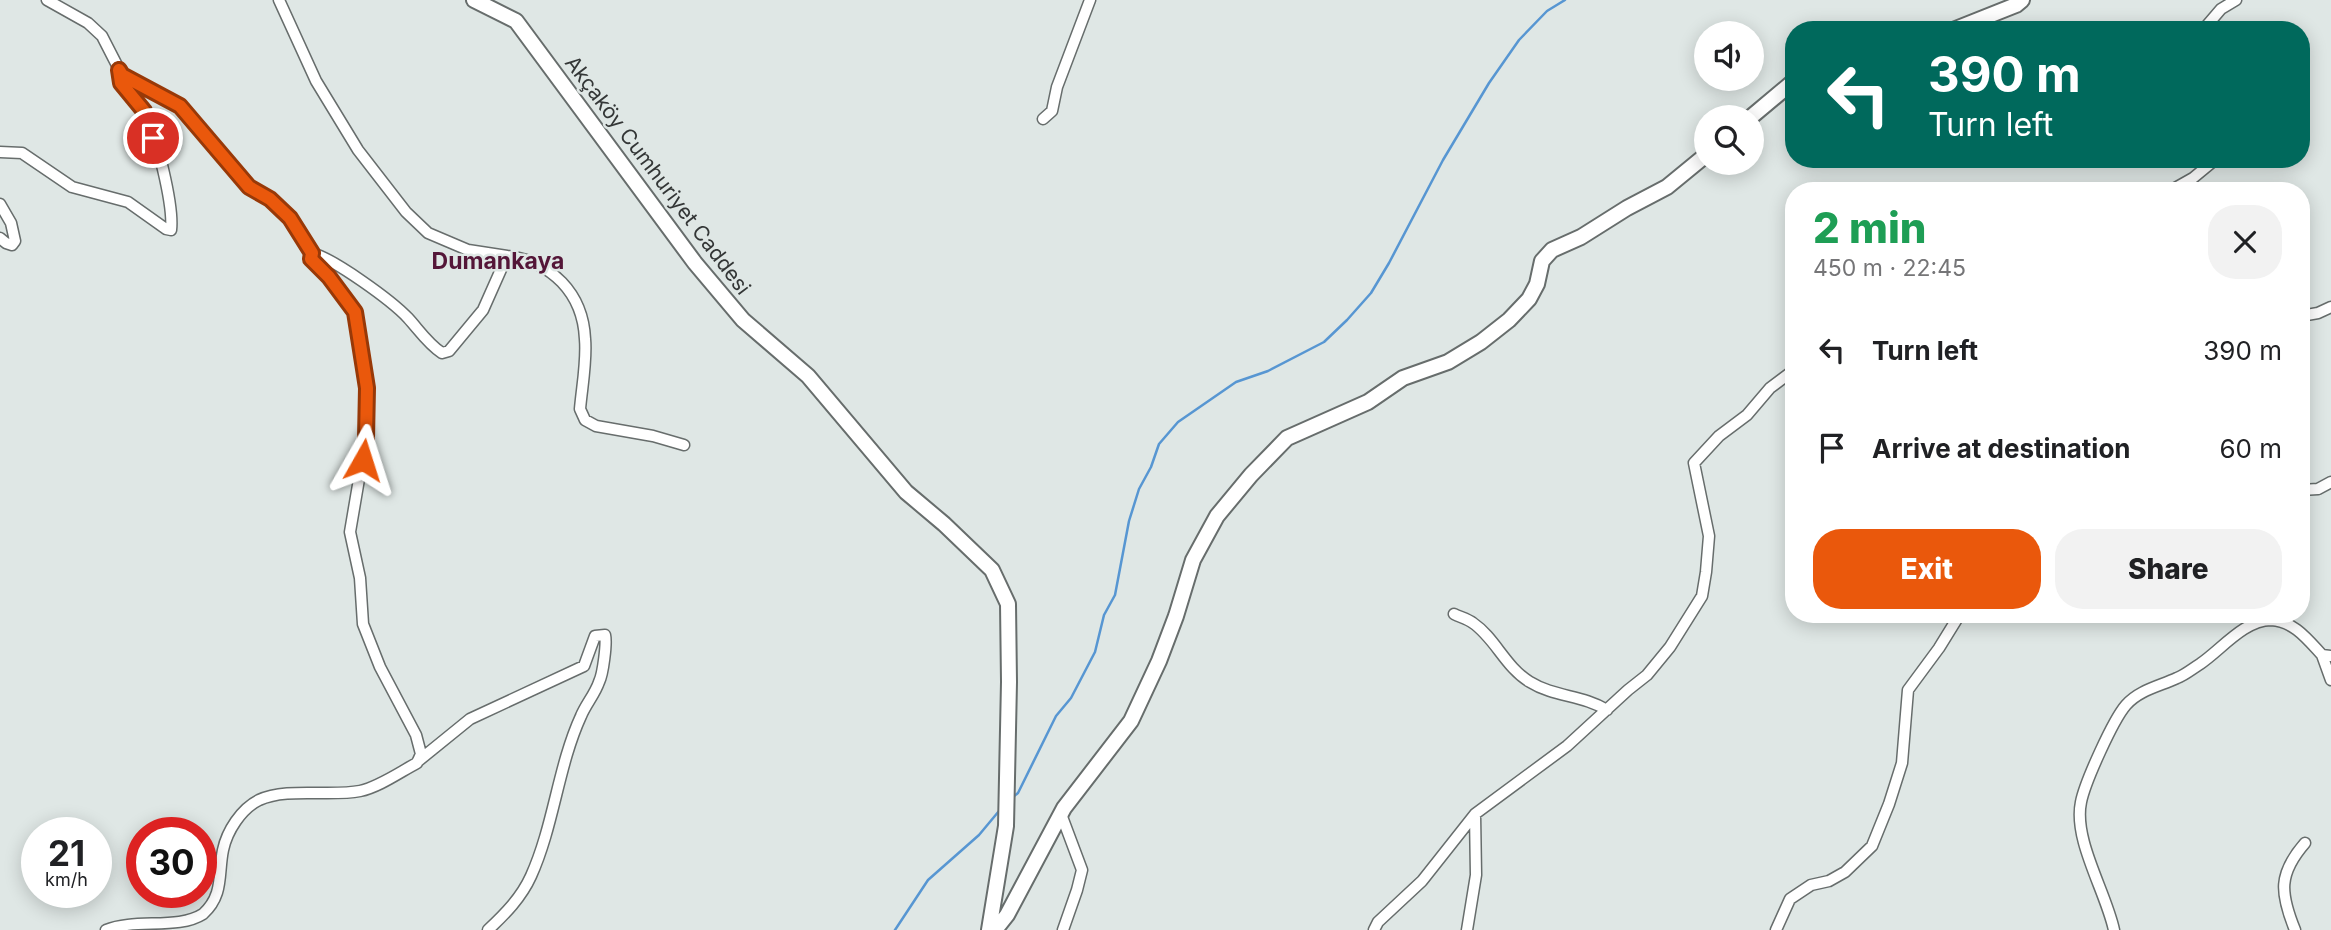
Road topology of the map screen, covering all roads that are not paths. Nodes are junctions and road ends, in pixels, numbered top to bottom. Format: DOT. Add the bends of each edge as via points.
graph roads {
  1 [pos="47,0"];
  2 [pos="279,0"];
  3 [pos="474,0"];
  4 [pos="1090,0"];
  5 [pos="2022,0"];
  6 [pos="2236,0"];
  7 [pos="1976,21"];
  8 [pos="2211,21"];
  9 [pos="119,70"];
  10 [pos="1785,89"];
  11 [pos="1764,106"];
  12 [pos="1043,119"];
  13 [pos="0,152"];
  14 [pos="1694,165"];
  15 [pos="2205,168"];
  16 [pos="2186,182"];
  17 [pos="0,204"];
  18 [pos="0,238"];
  19 [pos="312,253"];
  20 [pos="507,256"];
  21 [pos="2331,307"];
  22 [pos="2310,314"];
  23 [pos="1785,377"];
  24 [pos="684,445"];
  25 [pos="2331,482"];
  26 [pos="2310,489"];
  27 [pos="1454,614"];
  28 [pos="1954,623"];
  29 [pos="2258,623"];
  30 [pos="2287,623"];
  31 [pos="2327,656"];
  32 [pos="2331,680"];
  33 [pos="1607,710"];
  34 [pos="417,763"];
  35 [pos="1061,814"];
  36 [pos="1475,814"];
  37 [pos="2305,843"];
  38 [pos="106,930"];
  39 [pos="488,930"];
  40 [pos="989,930"];
  41 [pos="995,930"];
  42 [pos="1063,930"];
  43 [pos="1374,930"];
  44 [pos="1467,930"];
  45 [pos="1776,930"];
  46 [pos="2113,930"];
  47 [pos="2295,930"];
  1 -- 9 [label="street" via="95,29"];
  2 -- 20 [label="street" via="323,93 358,150 406,212 428,233 468,250"];
  3 -- 40 [label="street, Akçaköy Cumhuriyet Caddesi" via="516,21 695,263 743,320 808,376 906,492 992,570 1008,604 1009,682 1006,826"];
  4 -- 12 [label="street" via="1052,111"];
  5 -- 7 [label="street"];
  6 -- 8 [label="street"];
  9 -- 13 [label="street" via="121,83 144,111 150,129 167,193 171,230 128,202 72,187 22,153"];
  9 -- 19 [label="street" via="180,106 249,187 290,218"];
  10 -- 11 [label="street"];
  14 -- 35 [label="street" via="1667,187 1552,250 1542,261 1529,299 1481,342 1448,362 1403,378 1368,402 1287,438 1217,516 1193,560 1168,639 1131,721"];
  15 -- 16 [label="street"];
  17 -- 18 [label="street" via="15,241 12,245"];
  19 -- 20 [label="street" via="386,297 442,353 449,351 483,310"];
  19 -- 34 [label="street" via="311,259 355,312 367,388 350,531 363,624 416,735 421,754"];
  20 -- 24 [label="street" via="545,267 577,302 586,338 580,409 585,420"];
  21 -- 22 [label="street"];
  23 -- 33 [label="street" via="1694,463 1709,536 1702,596 1655,667"];
  25 -- 26 [label="street"];
  27 -- 33 [label="street" via="1475,624 1530,682"];
  28 -- 45 [label="street" via="1908,690 1902,763 1872,846 1845,872 1790,899"];
  29 -- 46 [label="street" via="2248,626 2181,677 2136,695 2124,707 2095,763 2080,803 2082,833"];
  30 -- 31 [label="street"];
  31 -- 32 [label="street"];
  33 -- 36 [label="street" via="1567,747"];
  34 -- 38 [label="street" via="359,791 260,799 241,812 232,829 223,850 216,896 203,915 184,925"];
  34 -- 39 [label="street" via="470,719 584,666 595,636 605,635 601,680 571,742 531,876 513,907"];
  35 -- 41 [label="street"];
  35 -- 42 [label="street" via="1082,870"];
  36 -- 43 [label="street" via="1422,881"];
  36 -- 44 [label="street" via="1476,875"];
  37 -- 47 [label="street" via="2290,862 2283,884"];
}
